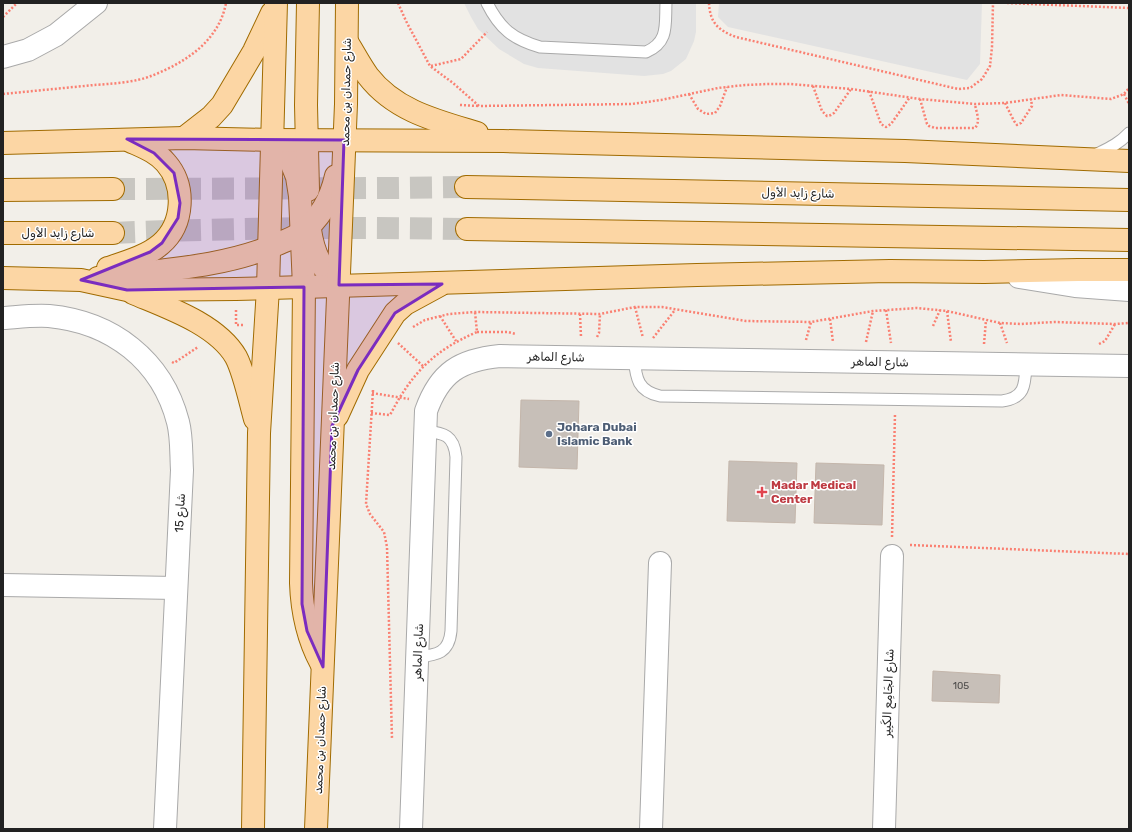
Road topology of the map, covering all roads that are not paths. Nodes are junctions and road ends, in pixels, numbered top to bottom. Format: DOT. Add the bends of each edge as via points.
graph roads {
  1 [pos="96,3"];
  2 [pos="308,3"];
  3 [pos="347,3"];
  4 [pos="487,3"];
  5 [pos="666,3"];
  6 [pos="276,4"];
  7 [pos="347,42"];
  8 [pos="3,57"];
  9 [pos="1129,133"];
  10 [pos="184,138"];
  11 [pos="126,139"];
  12 [pos="272,140"];
  13 [pos="306,140"];
  14 [pos="344,140"];
  15 [pos="504,141"];
  16 [pos="3,143"];
  17 [pos="1085,160"];
  18 [pos="1129,161"];
  19 [pos="466,187"];
  20 [pos="113,189"];
  21 [pos="3,190"];
  22 [pos="1129,200"];
  23 [pos="467,229"];
  24 [pos="306,230"];
  25 [pos="3,233"];
  26 [pos="113,233"];
  27 [pos="1129,240"];
  28 [pos="269,248"];
  29 [pos="3,278"];
  30 [pos="81,280"];
  31 [pos="442,284"];
  32 [pos="339,285"];
  33 [pos="1129,286"];
  34 [pos="304,287"];
  35 [pos="268,288"];
  36 [pos="127,290"];
  37 [pos="3,318"];
  38 [pos="634,358"];
  39 [pos="1026,365"];
  40 [pos="1129,366"];
  41 [pos="332,426"];
  42 [pos="425,431"];
  43 [pos="259,433"];
  44 [pos="892,550"];
  45 [pos="660,563"];
  46 [pos="3,585"];
  47 [pos="176,588"];
  48 [pos="418,657"];
  49 [pos="323,668"];
  50 [pos="165,829"];
  51 [pos="253,829"];
  52 [pos="316,829"];
  53 [pos="411,829"];
  54 [pos="651,829"];
  55 [pos="884,829"];
  1 -- 8 [label="street" via="56,35 28,50"];
  2 -- 13 [label="main road"];
  3 -- 7 [label="main road, شارع حمدان بن محمد"];
  4 -- 5 [label="lane" via="502,27 526,43 540,47 646,52 656,48 662,39"];
  6 -- 10 [label="main road" via="254,51 222,105 211,118"];
  6 -- 12 [label="main road"];
  7 -- 14 [label="main road, شارع حمدان بن محمد"];
  7 -- 15 [label="main road" via="368,76 394,100 436,121"];
  9 -- 17 [label="lane" via="1110,148"];
  10 -- 11 [label="main road"];
  10 -- 12 [label="main road"];
  11 -- 16 [label="main road"];
  11 -- 30 [label="main road" via="154,153 174,173 179,188 178,218 162,243 150,252"];
  12 -- 13 [label="main road"];
  12 -- 24 [label="main road" via="283,150 297,177"];
  12 -- 28 [label="main road"];
  13 -- 14 [label="main road"];
  13 -- 24 [label="main road"];
  14 -- 15 [label="main road"];
  14 -- 24 [label="main road" via="332,192 319,216"];
  14 -- 32 [label="main road, شارع حمدان بن محمد"];
  15 -- 17 [label="main road" via="905,151"];
  17 -- 18 [label="main road"];
  19 -- 22 [label="main road, شارع زايد الأول"];
  20 -- 21 [label="main road"];
  23 -- 27 [label="main road"];
  24 -- 28 [label="main road"];
  24 -- 32 [label="main road" via="324,270"];
  24 -- 34 [label="main road"];
  25 -- 26 [label="main road, شارع زايد الأول"];
  28 -- 30 [label="main road" via="197,266"];
  28 -- 35 [label="main road"];
  29 -- 30 [label="main road"];
  30 -- 36 [label="main road"];
  31 -- 32 [label="main road"];
  31 -- 33 [label="main road" via="728,274 1078,270"];
  31 -- 41 [label="main road" via="405,304 395,313 358,370"];
  32 -- 34 [label="main road"];
  32 -- 41 [label="main road, شارع حمدان بن محمد"];
  34 -- 35 [label="main road"];
  34 -- 49 [label="main road" via="302,604 307,631"];
  35 -- 36 [label="main road"];
  35 -- 43 [label="main road"];
  36 -- 43 [label="main road" via="200,324 229,346 239,366"];
  37 -- 47 [label="street, شارع 15" via="47,316 83,322 99,328 131,347 162,383 179,423 181,446"];
  38 -- 39 [label="street, شارع الماهر"];
  38 -- 39 [label="lane" via="638,380 643,389 660,396 1002,401 1018,396 1024,388"];
  38 -- 42 [label="street, شارع الماهر" via="500,356 469,362 442,380 432,395 426,411"];
  39 -- 40 [label="street, شارع الماهر"];
  41 -- 49 [label="main road, شارع حمدان بن محمد"];
  42 -- 48 [label="street, شارع الماهر"];
  42 -- 48 [label="lane" via="446,435 455,447 451,631 450,639 440,652"];
  43 -- 51 [label="main road"];
  44 -- 55 [label="street, شارع الجَامِع الكَبِير"];
  45 -- 54 [label="street"];
  46 -- 47 [label="street"];
  47 -- 50 [label="street, شارع 15"];
  48 -- 53 [label="street, شارع الماهر"];
  49 -- 52 [label="main road, شارع حمدان بن محمد"];
}
